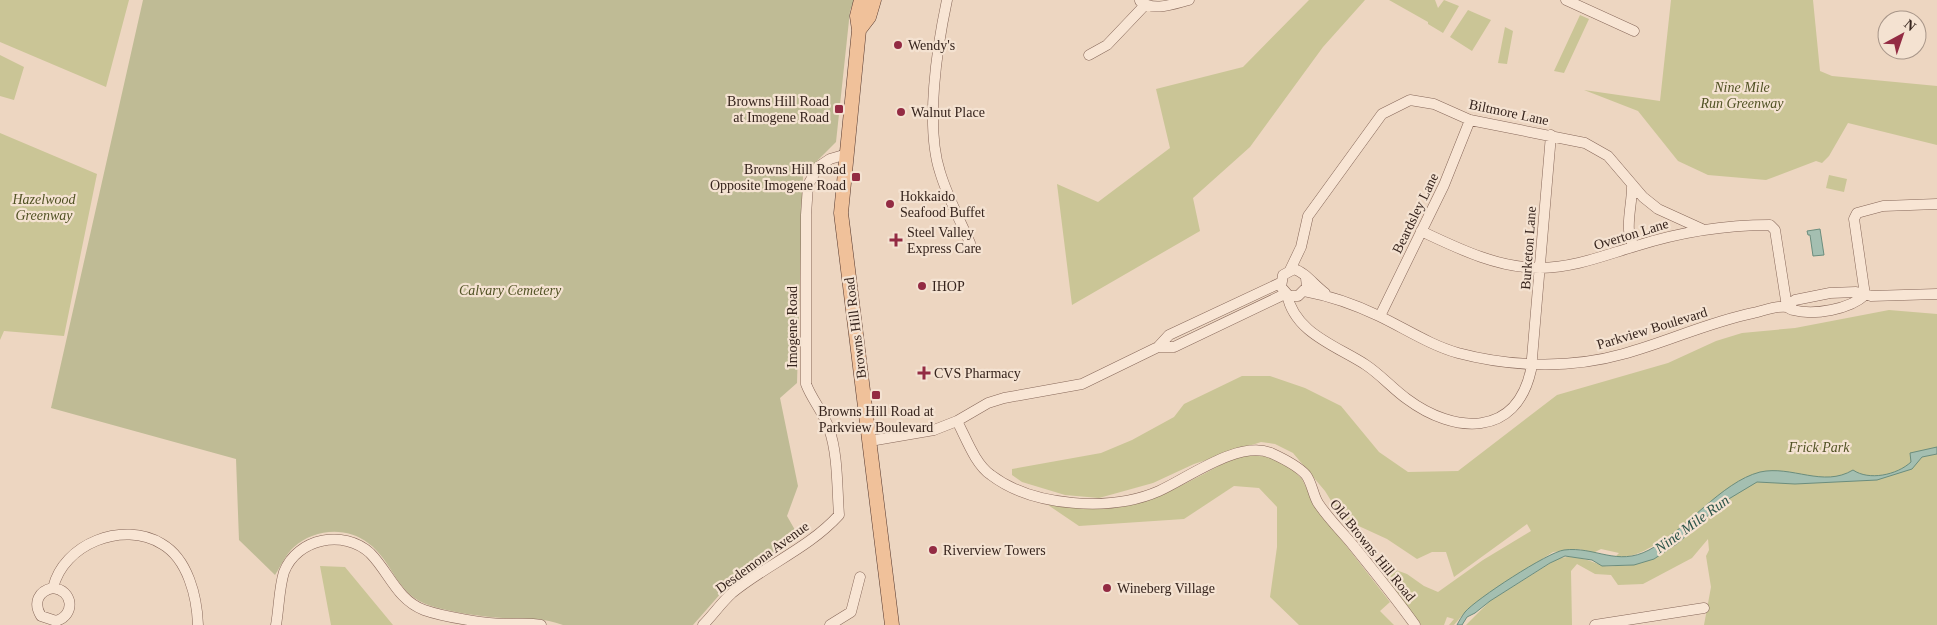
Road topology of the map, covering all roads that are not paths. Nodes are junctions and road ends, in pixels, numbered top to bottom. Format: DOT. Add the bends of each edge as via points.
graph roads {
  1 [pos="861,0"];
  2 [pos="874,0"];
  3 [pos="947,0"];
  4 [pos="1189,0"];
  5 [pos="1566,0"];
  6 [pos="1142,2"];
  7 [pos="859,30"];
  8 [pos="1634,31"];
  9 [pos="1089,55"];
  10 [pos="1470,120"];
  11 [pos="1551,135"];
  12 [pos="847,154"];
  13 [pos="1632,184"];
  14 [pos="1937,204"];
  15 [pos="1702,229"];
  16 [pos="1422,231"];
  17 [pos="970,243"];
  18 [pos="1634,246"];
  19 [pos="1301,247"];
  20 [pos="1540,268"];
  21 [pos="1290,270"];
  22 [pos="1305,276"];
  23 [pos="1280,283"];
  24 [pos="1286,294"];
  25 [pos="1301,294"];
  26 [pos="1937,294"];
  27 [pos="1328,295"];
  28 [pos="1866,295"];
  29 [pos="1786,307"];
  30 [pos="1294,311"];
  31 [pos="1380,316"];
  32 [pos="1158,347"];
  33 [pos="1532,363"];
  34 [pos="957,421"];
  35 [pos="870,441"];
  36 [pos="839,515"];
  37 [pos="860,577"];
  38 [pos="53,588"];
  39 [pos="1704,608"];
  40 [pos="1661,620"];
  41 [pos="198,625"];
  42 [pos="276,625"];
  43 [pos="541,625"];
  44 [pos="704,625"];
  45 [pos="830,625"];
  46 [pos="892,625"];
  47 [pos="1415,625"];
  48 [pos="1595,625"];
  1 -- 7 [label="main road, Browns Hill Road" via="857,16"];
  2 -- 7 [label="main road, Browns Hill Road" via="869,17"];
  3 -- 17 [label="street" via="934,104 935,147 940,172"];
  4 -- 6 [label="street" via="1159,7"];
  5 -- 8 [label="street"];
  6 -- 9 [label="street" via="1107,45"];
  7 -- 12 [label="main road, Browns Hill Road"];
  10 -- 11 [label="street, Biltmore Lane"];
  10 -- 16 [label="street, Beardsley Lane"];
  10 -- 19 [label="street, Biltmore Lane" via="1434,104 1410,100 1382,114 1308,216"];
  11 -- 13 [label="street, Biltmore Lane" via="1585,143 1608,156"];
  11 -- 20 [label="street, Burketon Lane"];
  12 -- 35 [label="main road, Browns Hill Road" via="841,213"];
  12 -- 36 [label="street, Imogene Road" via="830,159 814,172 808,185 806,215 806,384 833,440"];
  13 -- 15 [label="street, Biltmore Lane" via="1658,209"];
  13 -- 18 [label="street" via="1628,236"];
  14 -- 28 [label="street" via="1883,206 1857,213 1854,220"];
  15 -- 18 [label="street, Overton Lane"];
  15 -- 29 [label="street, Overton Lane" via="1774,227"];
  16 -- 20 [label="street, Overton Lane" via="1476,256"];
  16 -- 31 [label="street, Beardsley Lane"];
  18 -- 20 [label="street, Overton Lane" via="1581,264"];
  19 -- 21 [label="street"];
  19 -- 22 [label="street"];
  20 -- 33 [label="street, Burketon Lane"];
  21 -- 22 [label="street, Parkview Boulevard" via="1297,270"];
  21 -- 23 [label="street"];
  22 -- 25 [label="street"];
  22 -- 27 [label="street, Parkview Boulevard"];
  23 -- 24 [label="street"];
  23 -- 32 [label="street" via="1169,335"];
  24 -- 25 [label="street, Parkview Boulevard"];
  24 -- 30 [label="street, Burketon Lane"];
  24 -- 32 [label="street" via="1174,347"];
  25 -- 27 [label="street, Parkview Boulevard"];
  25 -- 30 [label="street"];
  26 -- 28 [label="street, Parkview Boulevard"];
  27 -- 31 [label="street, Parkview Boulevard"];
  28 -- 29 [label="street, Parkview Boulevard" via="1856,292 1812,295"];
  28 -- 29 [label="street, Parkview Boulevard" via="1858,302 1816,311 1794,311"];
  29 -- 33 [label="street, Parkview Boulevard" via="1710,325 1622,354 1557,364"];
  30 -- 33 [label="street, Burketon Lane" via="1320,340 1367,366 1408,400 1462,424 1494,421 1513,408 1527,389"];
  31 -- 33 [label="street, Parkview Boulevard" via="1407,332 1457,352 1514,363"];
  32 -- 34 [label="street" via="1082,384 988,403"];
  34 -- 35 [label="street" via="934,430"];
  34 -- 47 [label="street, Old Browns Hill Road" via="977,459 990,475 1044,499 1078,504 1120,502 1157,492 1226,457 1244,451 1269,452 1306,476 1317,502"];
  35 -- 46 [label="main road, Browns Hill Road"];
  36 -- 44 [label="street, Desdemona Avenue" via="788,556 732,593"];
  37 -- 45 [label="street" via="851,612"];
  38 -- 41 [label="street" via="55,579 74,552 95,540 120,534 142,537 162,543 177,557 192,590"];
  39 -- 40 [label="street"];
  40 -- 48 [label="street"];
  42 -- 43 [label="street" via="284,572 296,554 307,546 332,538 350,541 369,553 407,600 424,610 505,624"];
}
